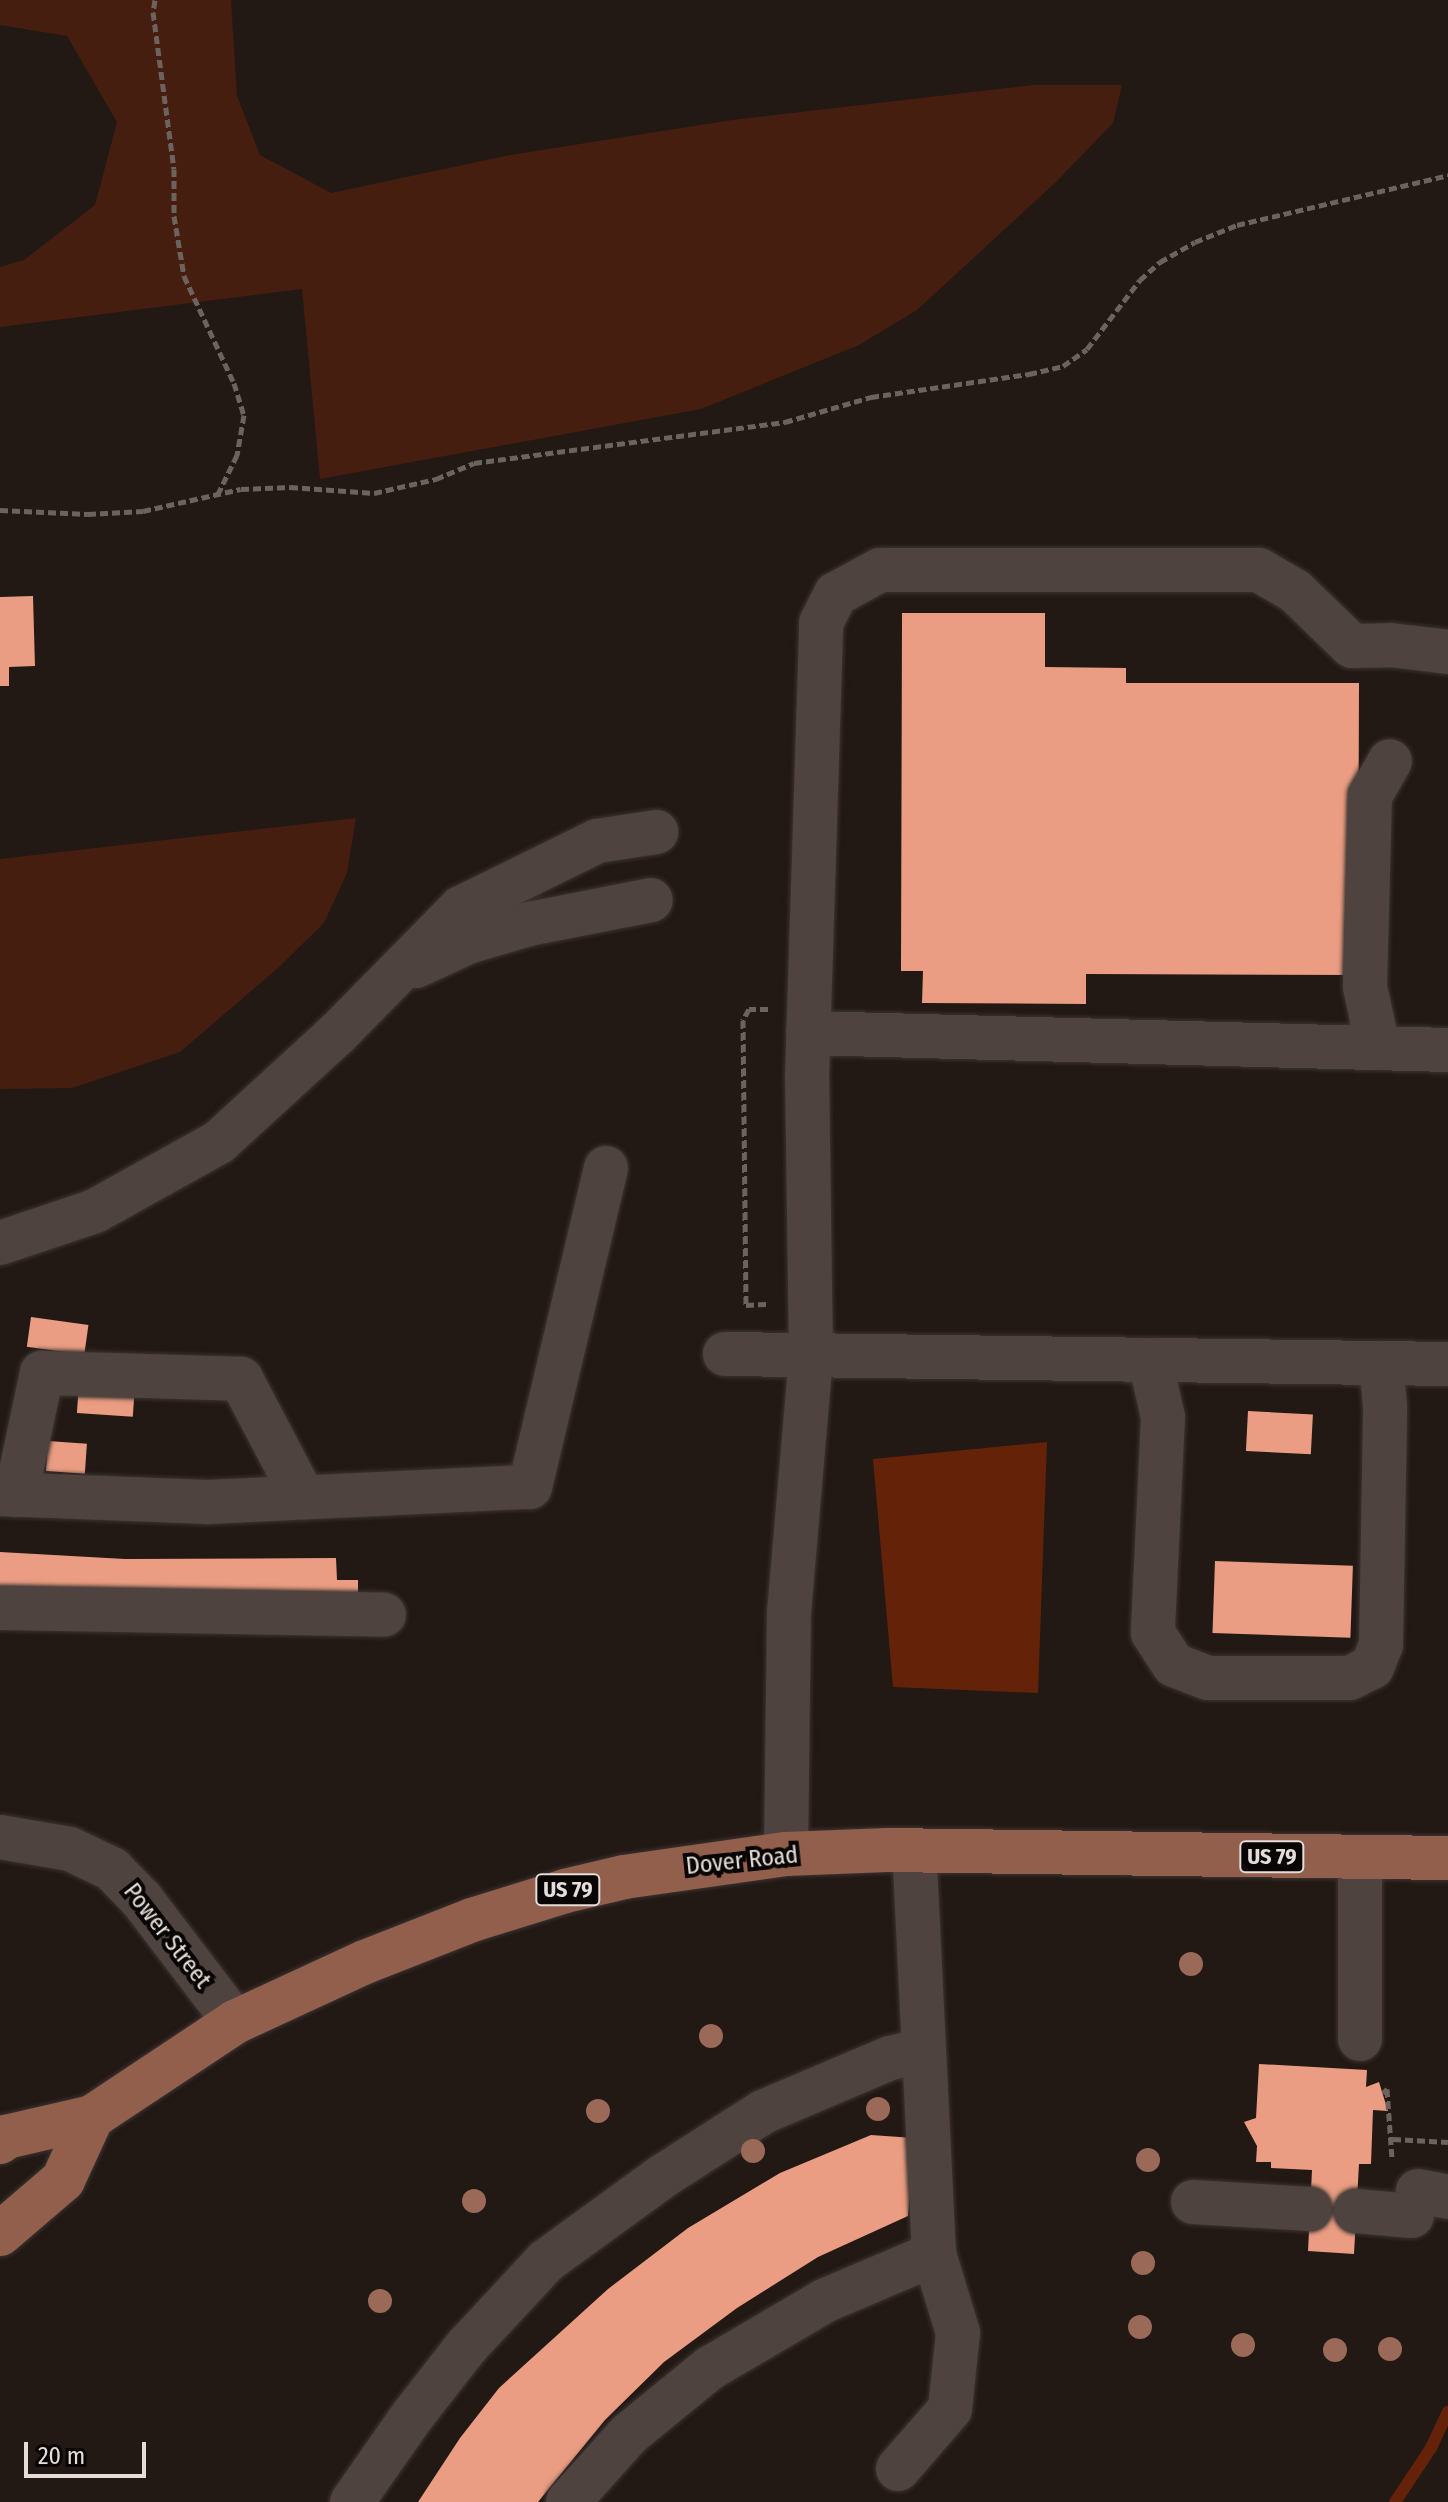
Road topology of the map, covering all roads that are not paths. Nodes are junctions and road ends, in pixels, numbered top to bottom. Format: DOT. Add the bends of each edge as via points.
graph roads {
  1 [pos="1448,652"];
  2 [pos="1390,761"];
  3 [pos="656,832"];
  4 [pos="651,900"];
  5 [pos="392,977"];
  6 [pos="809,1020"];
  7 [pos="1378,1047"];
  8 [pos="1448,1050"];
  9 [pos="606,1168"];
  10 [pos="0,1243"];
  11 [pos="725,1354"];
  12 [pos="811,1355"];
  13 [pos="1150,1360"];
  14 [pos="1381,1363"];
  15 [pos="1448,1364"];
  16 [pos="8,1495"];
  17 [pos="303,1497"];
  18 [pos="0,1608"];
  19 [pos="384,1615"];
  20 [pos="0,1837"];
  21 [pos="914,1852"];
  22 [pos="786,1854"];
  23 [pos="1448,1858"];
  24 [pos="1360,1859"];
  25 [pos="235,2022"];
  26 [pos="1360,2039"];
  27 [pos="922,2051"];
  28 [pos="92,2117"];
  29 [pos="0,2142"];
  30 [pos="1193,2202"];
  31 [pos="1426,2202"];
  32 [pos="1310,2209"];
  33 [pos="1356,2211"];
  34 [pos="0,2234"];
  35 [pos="934,2254"];
  36 [pos="898,2469"];
  37 [pos="352,2502"];
  38 [pos="568,2502"];
  1 -- 6 [label="street" via="1352,646 1295,591 1259,570 880,570 836,594 821,623"];
  2 -- 7 [label="street" via="1370,796 1365,987"];
  3 -- 5 [label="street" via="597,841 461,908"];
  4 -- 5 [label="street" via="468,942"];
  5 -- 10 [label="street" via="219,1142 95,1211"];
  6 -- 7 [label="street"];
  6 -- 12 [label="street"];
  7 -- 8 [label="street"];
  9 -- 17 [label="street" via="530,1487"];
  11 -- 12 [label="street"];
  12 -- 13 [label="street"];
  12 -- 22 [label="street" via="789,1613"];
  13 -- 14 [label="street"];
  13 -- 14 [label="street" via="1163,1417 1153,1633 1174,1665 1208,1678 1350,1678 1372,1667 1381,1645"];
  14 -- 15 [label="street"];
  16 -- 17 [label="street" via="208,1502"];
  16 -- 17 [label="street" via="42,1373 241,1379"];
  18 -- 19 [label="street"];
  20 -- 25 [label="street, Power Street" via="70,1849 112,1869"];
  21 -- 22 [label="main road, Dover Road / US 79"];
  21 -- 24 [label="main road, Dover Road / US 79"];
  21 -- 27 [label="street"];
  22 -- 25 [label="main road, Dover Road / US 79" via="702,1863 551,1895 405,1946"];
  23 -- 24 [label="main road, Dover Road / US 79"];
  24 -- 26 [label="street"];
  25 -- 28 [label="main road, Dover Road / US 79"];
  27 -- 35 [label="street"];
  27 -- 37 [label="street" via="890,2058 763,2112 546,2261 467,2346"];
  28 -- 29 [label="main road, Dover Road"];
  28 -- 34 [label="main road" via="63,2180"];
  30 -- 32 [label="street"];
  31 -- 33 [label="street"];
  35 -- 36 [label="street" via="958,2333 950,2409"];
  35 -- 38 [label="street" via="824,2301 710,2368 629,2434"];
}
